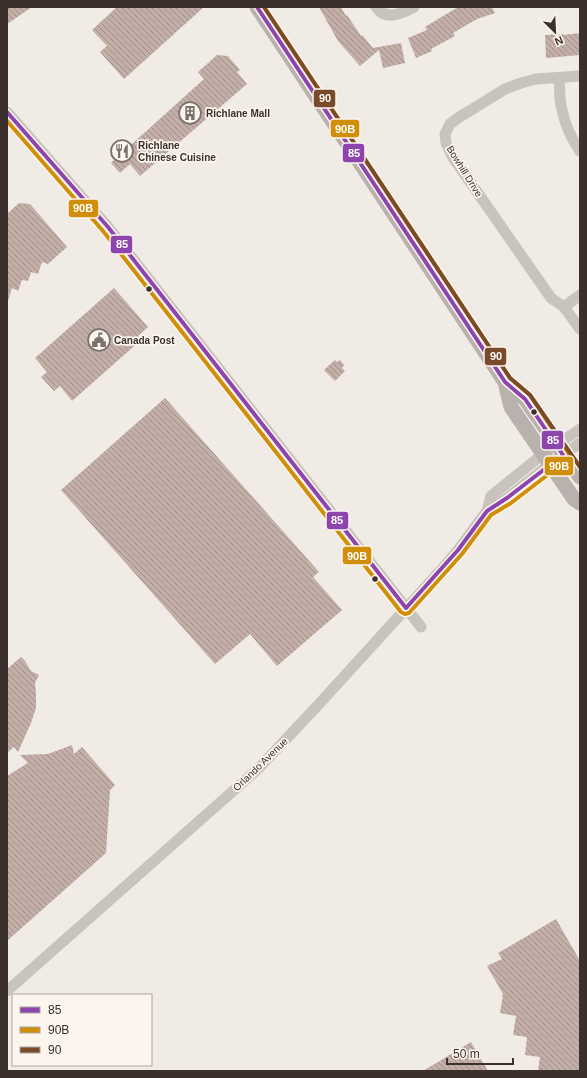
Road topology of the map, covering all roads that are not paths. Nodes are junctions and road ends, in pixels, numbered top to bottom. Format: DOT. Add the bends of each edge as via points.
graph roads {
  1 [pos="257,7"];
  2 [pos="376,7"];
  3 [pos="414,7"];
  4 [pos="580,76"];
  5 [pos="559,78"];
  6 [pos="7,112"];
  7 [pos="580,151"];
  8 [pos="580,295"];
  9 [pos="564,307"];
  10 [pos="580,329"];
  11 [pos="505,382"];
  12 [pos="580,429"];
  13 [pos="580,443"];
  14 [pos="560,450"];
  15 [pos="547,459"];
  16 [pos="580,478"];
  17 [pos="580,503"];
  18 [pos="406,608"];
  19 [pos="421,627"];
  20 [pos="7,991"];
  1 -- 11 [label="main road"];
  2 -- 3 [label="street" via="378,11 390,16 404,13"];
  4 -- 5 [label="street, Bowhill Drive"];
  5 -- 7 [label="street" via="561,109 573,141"];
  5 -- 9 [label="street, Bowhill Drive" via="536,79 504,89 450,124 445,134 452,156 551,298"];
  6 -- 18 [label="street" via="108,228"];
  8 -- 9 [label="street"];
  9 -- 10 [label="street, Bowhill Drive"];
  11 -- 14 [label="main road" via="525,399"];
  11 -- 15 [label="main road" via="511,407"];
  12 -- 14 [label="street"];
  13 -- 14 [label="street"];
  14 -- 15 [label="street, Orlando Avenue"];
  14 -- 16 [label="main road"];
  15 -- 17 [label="main road" via="574,499"];
  15 -- 18 [label="street, Orlando Avenue" via="491,496 487,511 458,550"];
  18 -- 19 [label="street"];
  18 -- 20 [label="street, Orlando Avenue" via="259,768"];
}
